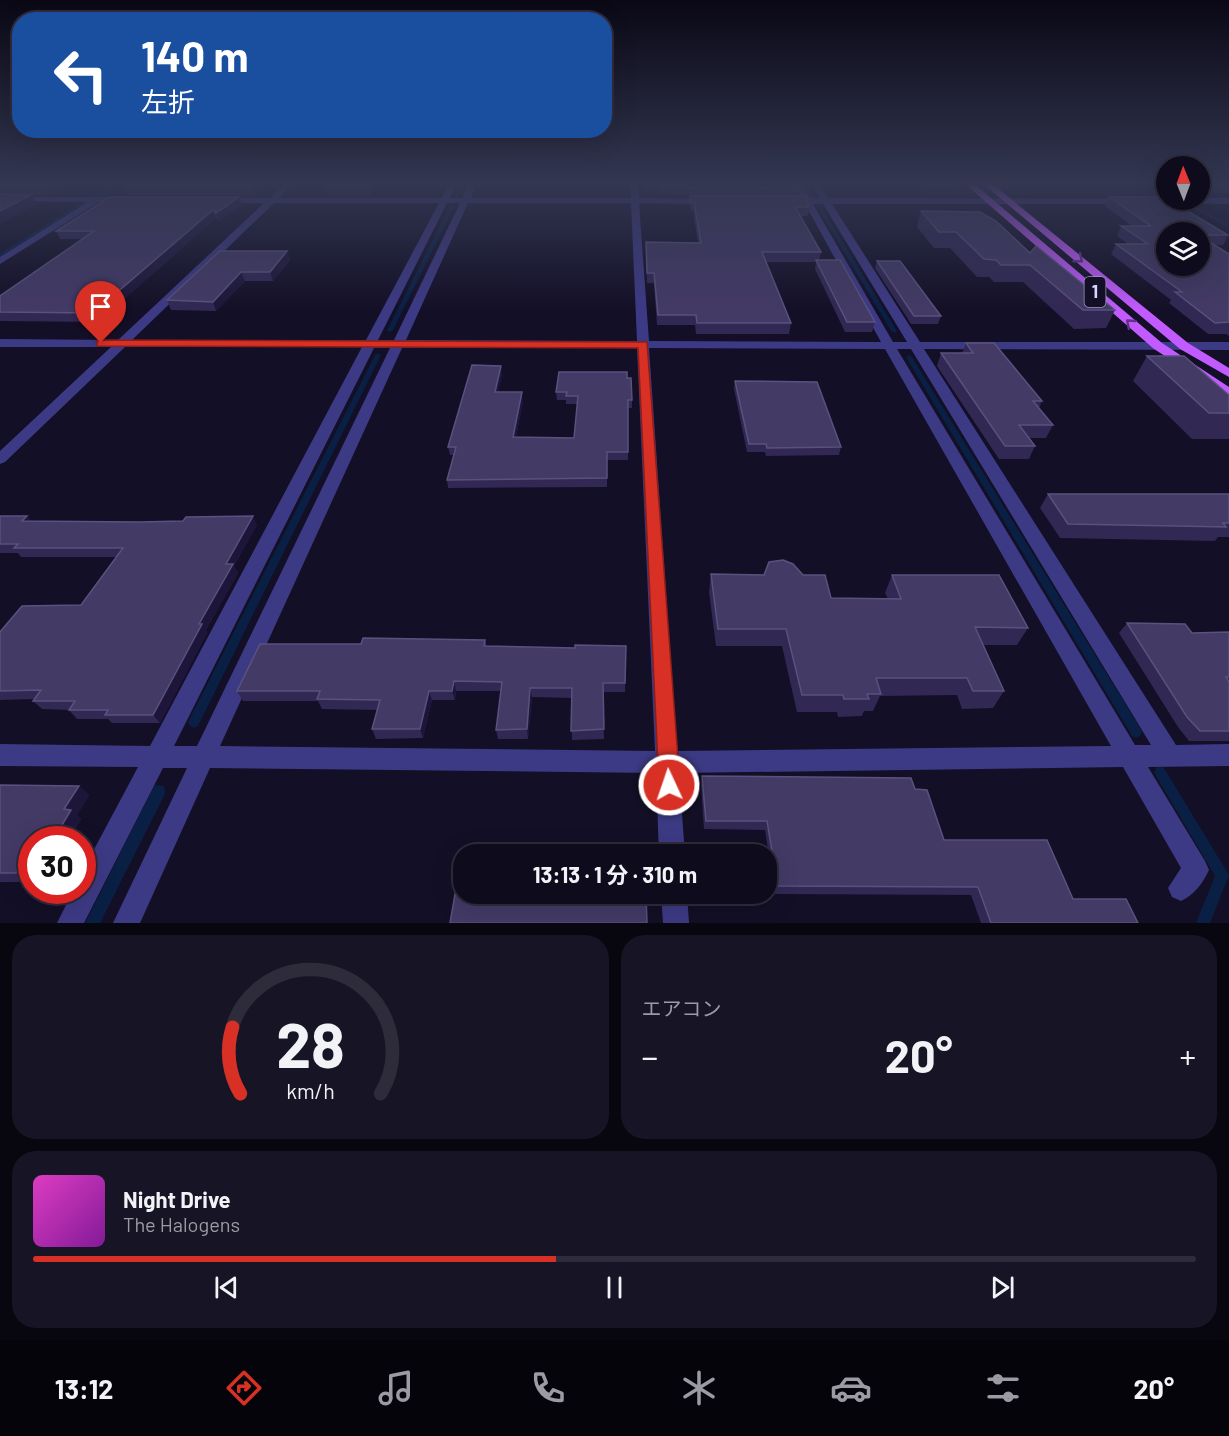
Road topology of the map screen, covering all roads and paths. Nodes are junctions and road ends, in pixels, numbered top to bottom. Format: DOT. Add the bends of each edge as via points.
graph roads {
  1 [pos="39,225"];
  2 [pos="57,225"];
  3 [pos="246,225"];
  4 [pos="431,225"];
  5 [pos="454,225"];
  6 [pos="636,225"];
  7 [pos="822,225"];
  8 [pos="841,225"];
  9 [pos="1017,225"];
  10 [pos="1036,225"];
  11 [pos="0,249"];
  12 [pos="0,261"];
  13 [pos="0,343"];
  14 [pos="121,344"];
  15 [pos="370,344"];
  16 [pos="398,345"];
  17 [pos="643,345"];
  18 [pos="890,345"];
  19 [pos="915,345"];
  20 [pos="1158,346"];
  21 [pos="1184,346"];
  22 [pos="1229,346"];
  23 [pos="1229,373"];
  24 [pos="1229,393"];
  25 [pos="0,459"];
  26 [pos="1229,754"];
  27 [pos="0,755"];
  28 [pos="1170,755"];
  29 [pos="157,756"];
  30 [pos="1130,756"];
  31 [pos="204,757"];
  32 [pos="668,762"];
  33 [pos="672,844"];
  34 [pos="1181,888"];
  35 [pos="675,904"];
  36 [pos="70,923"];
  37 [pos="126,923"];
  38 [pos="676,923"];
  1 -- 11 [label="street"];
  2 -- 12 [label="street"];
  3 -- 14 [label="street"];
  4 -- 15 [label="street"];
  5 -- 16 [label="street"];
  6 -- 17 [label="street"];
  7 -- 18 [label="street"];
  8 -- 19 [label="street"];
  20 -- 9 [label="main road, 1, one-way"];
  10 -- 21 [label="main road, 1, one-way"];
  13 -- 14 [label="street"];
  14 -- 15 [label="street"];
  14 -- 25 [label="street"];
  15 -- 16 [label="street"];
  15 -- 29 [label="street"];
  16 -- 17 [label="street"];
  16 -- 31 [label="street"];
  17 -- 18 [label="street"];
  17 -- 32 [label="street"];
  18 -- 19 [label="street"];
  18 -- 30 [label="street"];
  19 -- 20 [label="street"];
  19 -- 28 [label="street"];
  20 -- 21 [label="street"];
  20 -- 24 [label="main road, 1"];
  21 -- 22 [label="street"];
  21 -- 23 [label="main road, 1"];
  26 -- 28 [label="street"];
  27 -- 29 [label="street"];
  28 -- 30 [label="street"];
  29 -- 31 [label="street"];
  29 -- 36 [label="street"];
  30 -- 32 [label="street"];
  30 -- 34 [label="street" via="1196,870"];
  31 -- 32 [label="street"];
  31 -- 37 [label="street"];
  32 -- 33 [label="street"];
  35 -- 38 [label="street"];
}
